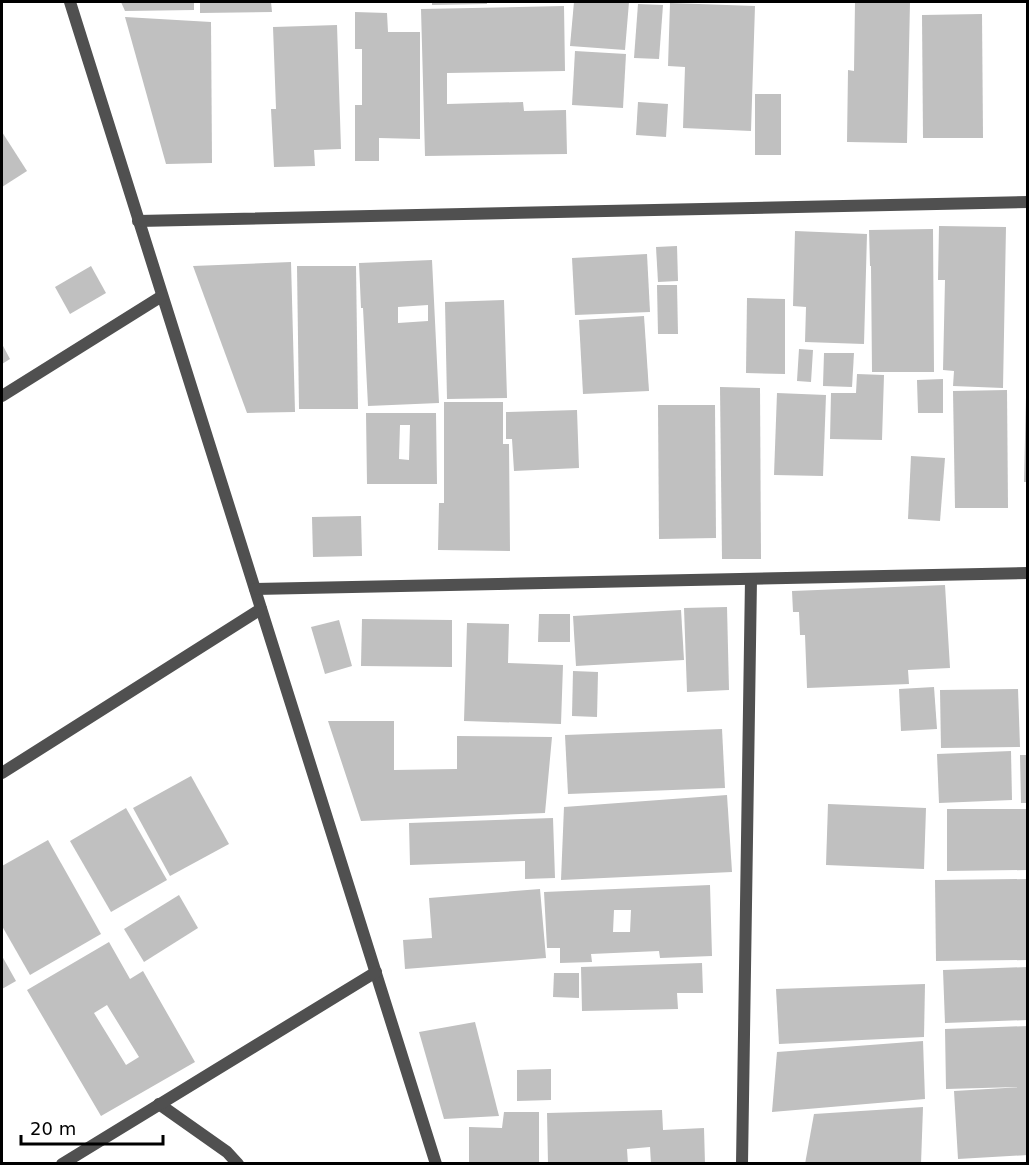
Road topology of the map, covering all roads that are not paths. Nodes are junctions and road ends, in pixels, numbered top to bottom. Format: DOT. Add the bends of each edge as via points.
graph roads {
  1 [pos="70,2"];
  2 [pos="1028,202"];
  3 [pos="138,221"];
  4 [pos="162,296"];
  5 [pos="2,396"];
  6 [pos="1028,573"];
  7 [pos="751,579"];
  8 [pos="255,589"];
  9 [pos="261,609"];
  10 [pos="2,773"];
  11 [pos="376,972"];
  12 [pos="159,1104"];
  13 [pos="62,1164"];
  14 [pos="238,1164"];
  15 [pos="436,1164"];
  16 [pos="742,1164"];
  1 -- 3 [label="street"];
  2 -- 3 [label="street"];
  3 -- 4 [label="street"];
  4 -- 5 [label="street"];
  4 -- 8 [label="street"];
  6 -- 7 [label="street"];
  7 -- 8 [label="street"];
  7 -- 16 [label="street"];
  8 -- 9 [label="street"];
  9 -- 10 [label="street"];
  9 -- 11 [label="street"];
  11 -- 12 [label="street"];
  11 -- 15 [label="street"];
  12 -- 13 [label="street"];
  12 -- 14 [label="street"];
}
